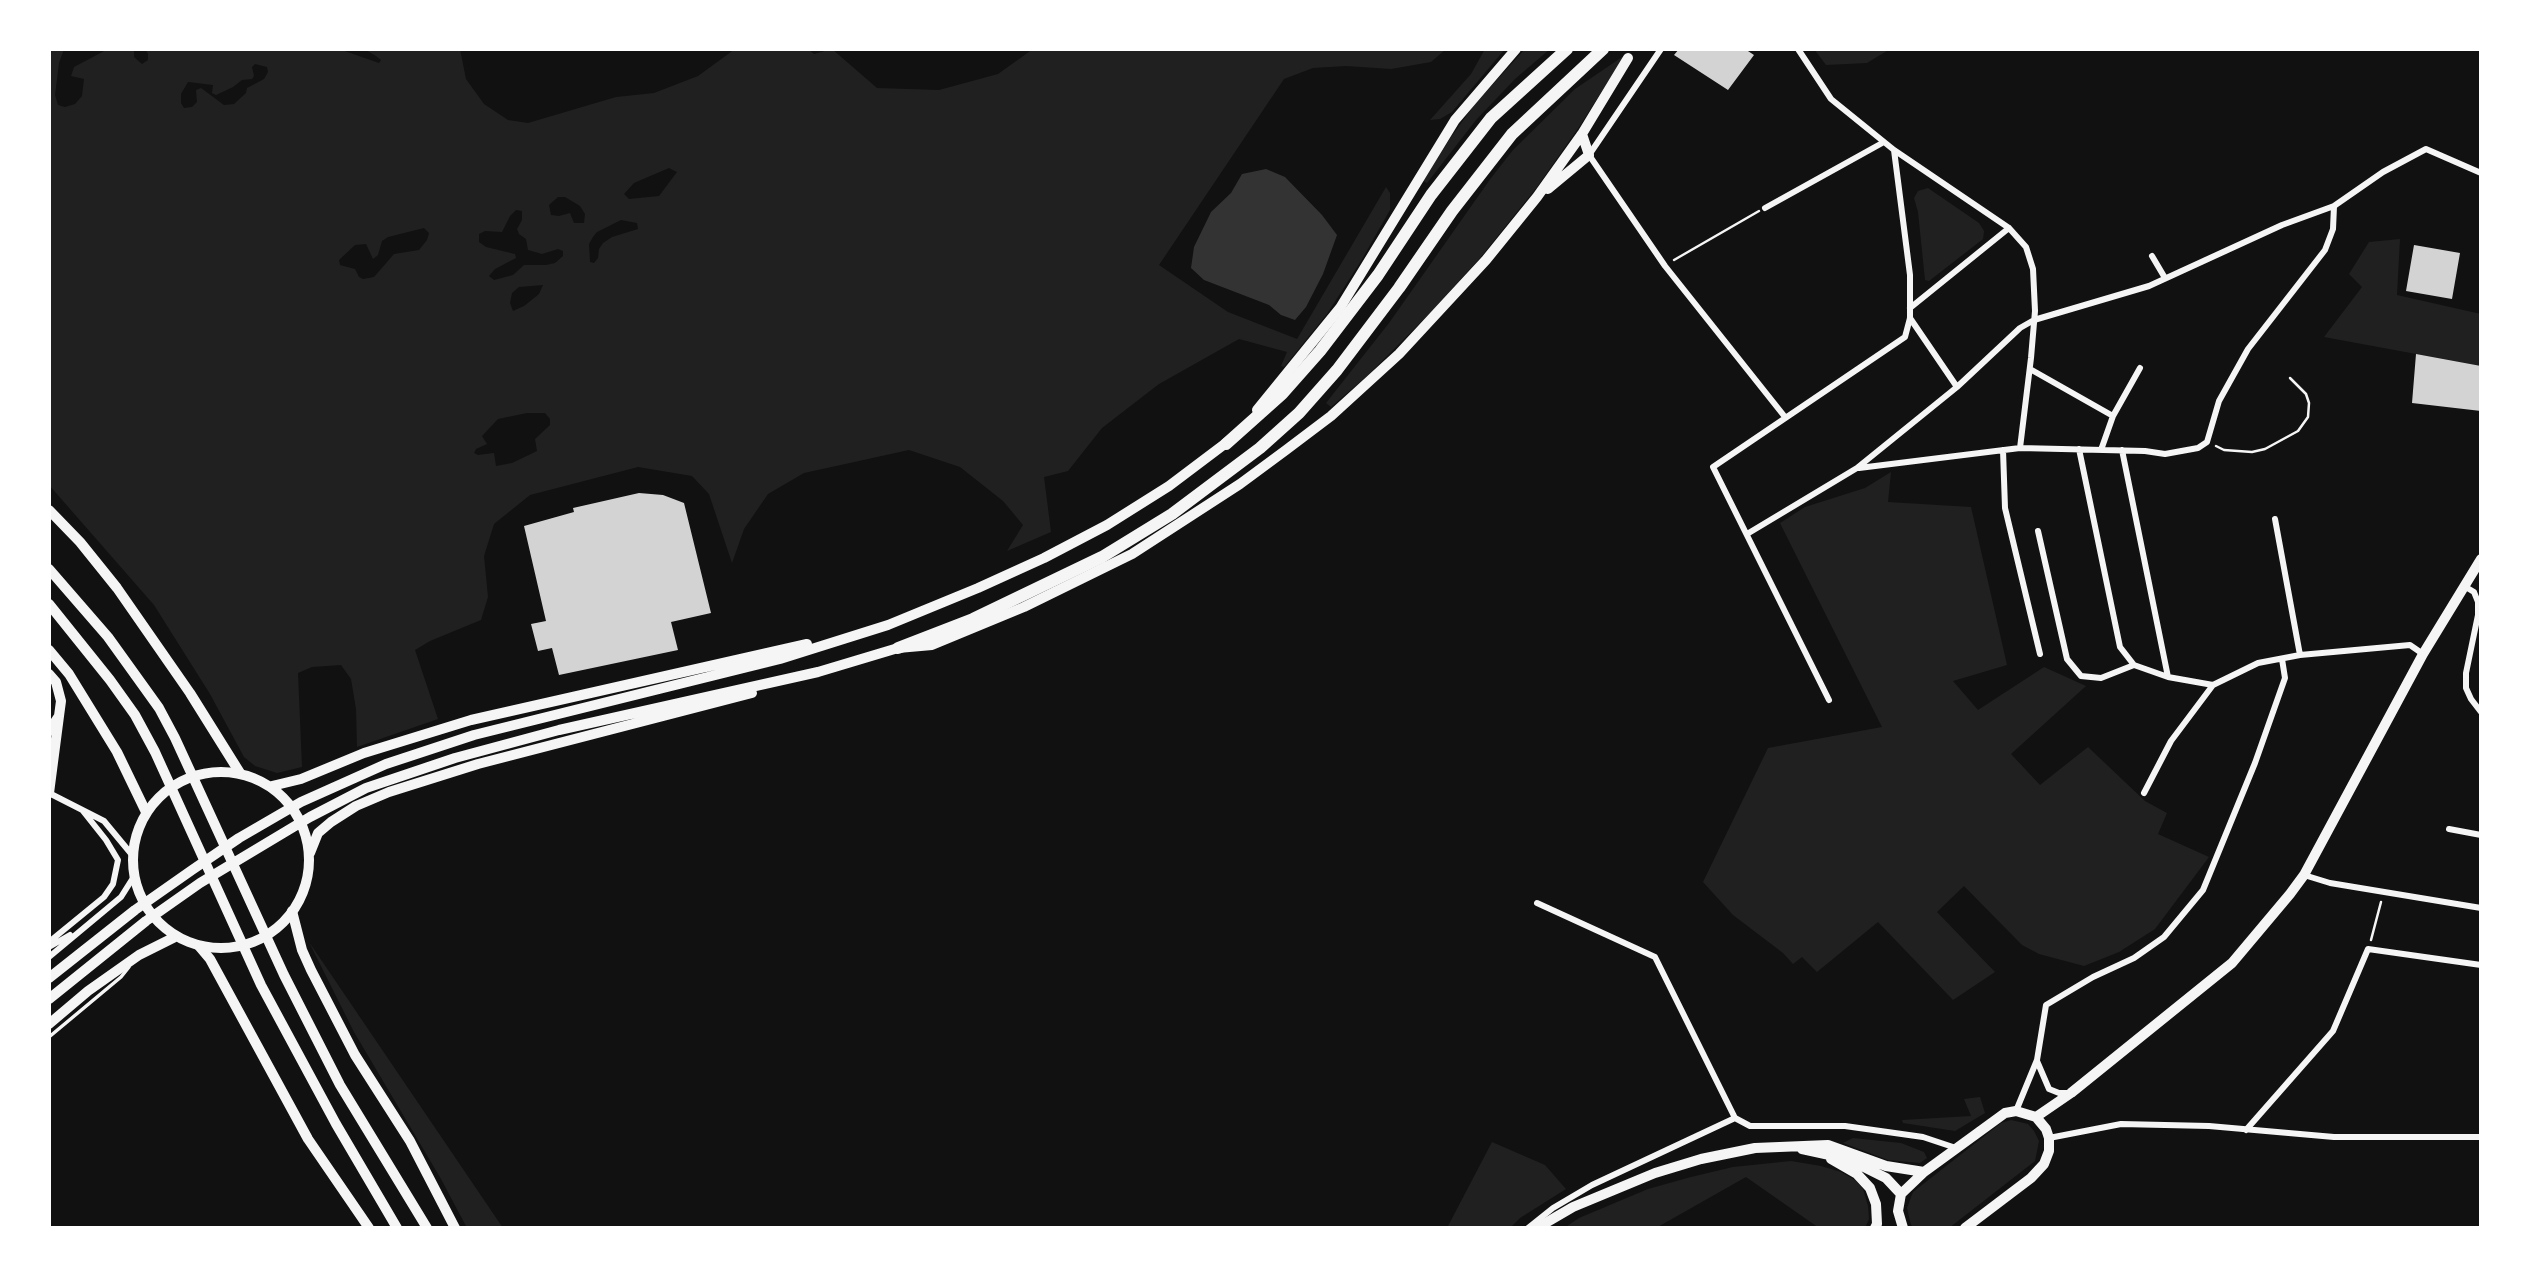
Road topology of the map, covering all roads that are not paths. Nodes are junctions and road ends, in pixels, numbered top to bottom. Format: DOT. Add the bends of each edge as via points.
graph roads {
  1 [pos="1516,49"];
  2 [pos="1567,49"];
  3 [pos="1603,49"];
  4 [pos="1661,49"];
  5 [pos="1798,49"];
  6 [pos="1629,58"];
  7 [pos="1582,134"];
  8 [pos="1884,142"];
  9 [pos="1894,150"];
  10 [pos="1589,155"];
  11 [pos="2481,173"];
  12 [pos="1537,197"];
  13 [pos="2334,206"];
  14 [pos="1765,208"];
  15 [pos="2009,228"];
  16 [pos="2152,256"];
  17 [pos="2165,278"];
  18 [pos="1910,308"];
  19 [pos="1910,318"];
  20 [pos="2034,320"];
  21 [pos="2140,368"];
  22 [pos="2030,369"];
  23 [pos="1957,387"];
  24 [pos="2113,416"];
  25 [pos="1785,418"];
  26 [pos="1226,444"];
  27 [pos="2020,448"];
  28 [pos="2079,449"];
  29 [pos="2003,450"];
  30 [pos="2101,450"];
  31 [pos="2122,450"];
  32 [pos="1857,468"];
  33 [pos="49,510"];
  34 [pos="2275,519"];
  35 [pos="2038,531"];
  36 [pos="1747,534"];
  37 [pos="2481,559"];
  38 [pos="49,569"];
  39 [pos="2464,586"];
  40 [pos="49,604"];
  41 [pos="888,625"];
  42 [pos="898,648"];
  43 [pos="49,650"];
  44 [pos="2040,654"];
  45 [pos="2423,654"];
  46 [pos="2300,656"];
  47 [pos="2282,659"];
  48 [pos="2134,665"];
  49 [pos="818,672"];
  50 [pos="49,674"];
  51 [pos="2168,677"];
  52 [pos="2213,685"];
  53 [pos="1829,700"];
  54 [pos="2481,712"];
  55 [pos="59,716"];
  56 [pos="49,731"];
  57 [pos="240,773"];
  58 [pos="272,786"];
  59 [pos="49,793"];
  60 [pos="2144,793"];
  61 [pos="83,811"];
  62 [pos="146,812"];
  63 [pos="2449,829"];
  64 [pos="2481,835"];
  65 [pos="310,853"];
  66 [pos="133,856"];
  67 [pos="2304,875"];
  68 [pos="133,878"];
  69 [pos="1537,903"];
  70 [pos="2481,908"];
  71 [pos="292,911"];
  72 [pos="90,923"];
  73 [pos="175,937"];
  74 [pos="49,942"];
  75 [pos="199,946"];
  76 [pos="49,947"];
  77 [pos="139,955"];
  78 [pos="49,957"];
  79 [pos="2481,965"];
  80 [pos="49,978"];
  81 [pos="49,999"];
  82 [pos="49,1024"];
  83 [pos="49,1037"];
  84 [pos="2037,1060"];
  85 [pos="2071,1093"];
  86 [pos="2016,1111"];
  87 [pos="2036,1117"];
  88 [pos="1735,1118"];
  89 [pos="2246,1130"];
  90 [pos="2481,1137"];
  91 [pos="2049,1138"];
  92 [pos="1788,1145"];
  93 [pos="1956,1148"];
  94 [pos="1821,1154"];
  95 [pos="1924,1171"];
  96 [pos="1901,1194"];
  97 [pos="369,1228"];
  98 [pos="397,1228"];
  99 [pos="427,1228"];
  100 [pos="456,1228"];
  101 [pos="1528,1228"];
  102 [pos="1537,1228"];
  103 [pos="1875,1228"];
  104 [pos="1903,1228"];
  105 [pos="1965,1228"];
  1 -- 26 [label="main road" via="1455,120 1340,308"];
  2 -- 26 [label="highway" via="1491,118 1320,351 1282,394"];
  3 -- 42 [label="highway" via="1512,134 1337,370 1260,448 1172,514 1102,556 973,619"];
  4 -- 10 [label="street"];
  5 -- 8 [label="street" via="1831,99"];
  6 -- 7 [label="main road"];
  7 -- 10 [label="main road"];
  7 -- 12 [label="main road"];
  8 -- 9 [label="street"];
  8 -- 14 [label="street"];
  9 -- 15 [label="street"];
  9 -- 18 [label="street"];
  10 -- 12 [label="main road"];
  10 -- 25 [label="street" via="1665,266"];
  11 -- 13 [label="street" via="2426,149"];
  12 -- 42 [label="main road" via="1399,354 1331,416 1240,484 1132,554 1071,585 932,645"];
  13 -- 17 [label="street"];
  13 -- 31 [label="street" via="2333,229 2325,250 2230,377 2207,442 2175,453"];
  15 -- 18 [label="street"];
  15 -- 20 [label="street" via="2026,247 2033,269"];
  16 -- 17 [label="street"];
  17 -- 20 [label="street"];
  18 -- 19 [label="street"];
  19 -- 23 [label="street"];
  19 -- 25 [label="street" via="1905,337"];
  20 -- 22 [label="street"];
  20 -- 23 [label="street"];
  21 -- 24 [label="street"];
  22 -- 24 [label="street"];
  22 -- 27 [label="street"];
  23 -- 32 [label="street"];
  24 -- 30 [label="street"];
  25 -- 36 [label="street" via="1713,467"];
  26 -- 41 [label="main road" via="1169,486 1044,558"];
  27 -- 28 [label="street"];
  27 -- 29 [label="street"];
  28 -- 30 [label="street"];
  28 -- 48 [label="street" via="2120,647"];
  29 -- 32 [label="street"];
  29 -- 44 [label="street" via="2005,508"];
  30 -- 31 [label="street"];
  31 -- 51 [label="street"];
  32 -- 36 [label="street"];
  33 -- 57 [label="main road" via="117,587"];
  34 -- 46 [label="street"];
  35 -- 48 [label="street" via="2067,659 2081,676 2101,678"];
  36 -- 53 [label="street"];
  37 -- 39 [label="main road"];
  38 -- 99 [label="main road" via="141,680 175,737 340,1085"];
  39 -- 45 [label="main road"];
  39 -- 54 [label="street" via="2474,592 2478,615 2466,688"];
  40 -- 98 [label="main road" via="135,715 261,985"];
  41 -- 58 [label="main road" via="471,720"];
  41 -- 80 [label="main road" via="755,666 474,735 386,764 301,802 239,838 135,910"];
  42 -- 49 [label="main road"];
  43 -- 62 [label="main road" via="117,752"];
  45 -- 46 [label="street" via="2410,645"];
  45 -- 67 [label="main road"];
  46 -- 47 [label="street"];
  47 -- 52 [label="street" via="2258,663"];
  47 -- 84 [label="street" via="2285,678 2203,890 2164,937 2046,1005"];
  48 -- 51 [label="street"];
  49 -- 65 [label="main road" via="389,792 331,821 317,833"];
  49 -- 81 [label="main road" via="559,730 366,788 200,883"];
  50 -- 55 [label="main road" via="61,701"];
  51 -- 52 [label="street"];
  52 -- 60 [label="street" via="2171,741"];
  55 -- 56 [label="main road"];
  55 -- 59 [label="main road"];
  57 -- 58 [label="main road"];
  57 -- 62 [label="main road" via="216,772 188,780 164,792"];
  58 -- 65 [label="main road" via="299,816"];
  59 -- 61 [label="street"];
  61 -- 66 [label="street" via="104,821"];
  61 -- 74 [label="street" via="118,860 113,884 104,897"];
  62 -- 66 [label="main road"];
  63 -- 64 [label="street"];
  65 -- 71 [label="main road" via="302,896"];
  66 -- 68 [label="main road"];
  67 -- 70 [label="street"];
  67 -- 85 [label="main road" via="2232,963"];
  68 -- 72 [label="street" via="121,897"];
  68 -- 73 [label="main road" via="151,913"];
  69 -- 88 [label="street" via="1655,957"];
  71 -- 75 [label="main road" via="249,945"];
  71 -- 100 [label="main road" via="311,970"];
  72 -- 76 [label="street"];
  72 -- 78 [label="street"];
  73 -- 75 [label="main road"];
  73 -- 77 [label="main road"];
  75 -- 97 [label="main road" via="308,1139"];
  77 -- 82 [label="main road"];
  77 -- 83 [label="lane" via="121,977"];
  79 -- 89 [label="street" via="2368,950 2333,1031"];
  84 -- 85 [label="street" via="2049,1089"];
  84 -- 86 [label="street"];
  85 -- 87 [label="main road"];
  86 -- 87 [label="main road"];
  86 -- 93 [label="main road" via="2005,1113"];
  87 -- 91 [label="main road"];
  88 -- 93 [label="street" via="1750,1126 1845,1126"];
  88 -- 101 [label="street" via="1592,1185"];
  89 -- 90 [label="street" via="2334,1137"];
  89 -- 91 [label="street" via="2121,1124"];
  91 -- 105 [label="main road" via="2044,1164 2031,1178"];
  92 -- 94 [label="main road"];
  92 -- 95 [label="main road" via="1828,1145 1886,1166"];
  92 -- 102 [label="main road" via="1755,1148 1655,1172"];
  93 -- 95 [label="main road"];
  94 -- 96 [label="main road" via="1866,1167 1886,1178"];
  94 -- 103 [label="main road" via="1857,1174 1870,1188 1876,1204"];
  95 -- 96 [label="main road"];
  96 -- 104 [label="main road" via="1898,1211"];
}
